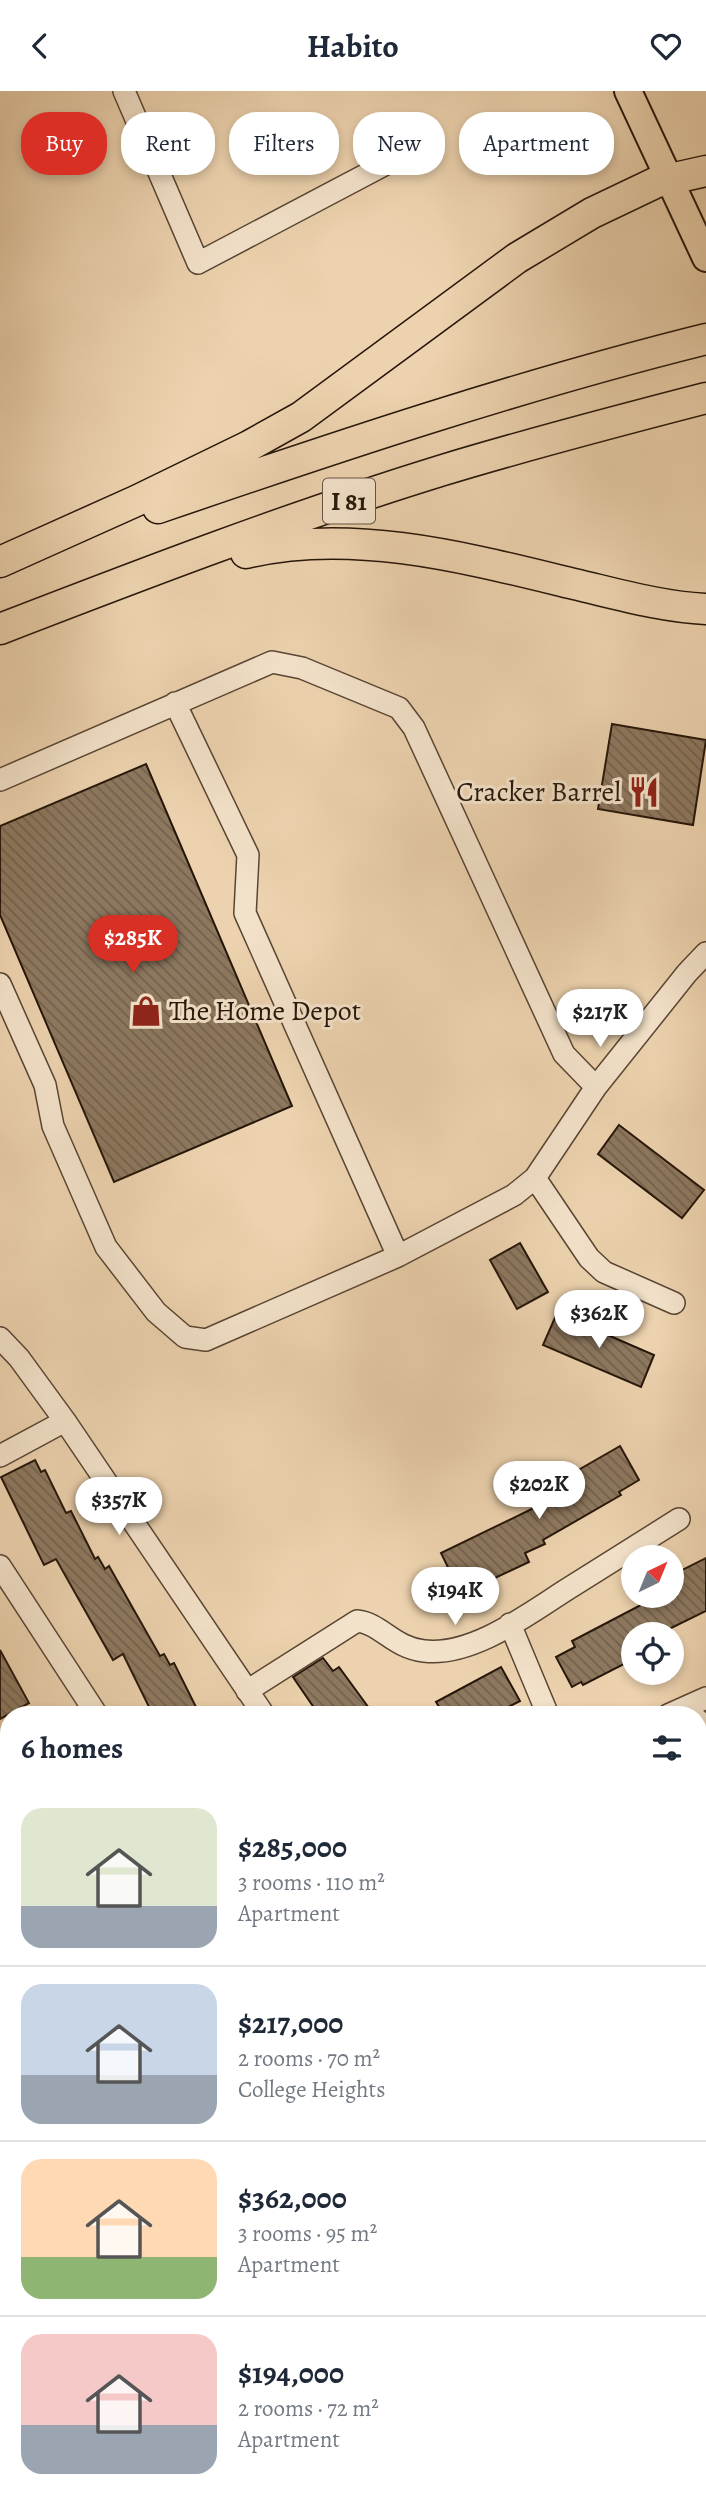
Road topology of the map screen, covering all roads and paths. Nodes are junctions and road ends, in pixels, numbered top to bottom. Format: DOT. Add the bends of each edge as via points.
graph roads {
  1 [pos="124,91"];
  2 [pos="628,91"];
  3 [pos="706,171"];
  4 [pos="364,175"];
  5 [pos="668,178"];
  6 [pos="706,258"];
  7 [pos="706,339"];
  8 [pos="706,398"];
  9 [pos="0,562"];
  10 [pos="0,569"];
  11 [pos="706,609"];
  12 [pos="0,629"];
  13 [pos="0,644"];
  14 [pos="175,703"];
  15 [pos="0,780"];
  16 [pos="706,953"];
  17 [pos="0,984"];
  18 [pos="596,1087"];
  19 [pos="535,1178"];
  20 [pos="398,1256"];
  21 [pos="674,1303"];
  22 [pos="0,1338"];
  23 [pos="65,1420"];
  24 [pos="0,1455"];
  25 [pos="680,1519"];
  26 [pos="0,1566"];
  27 [pos="510,1625"];
  28 [pos="247,1691"];
  29 [pos="91,1706"];
  30 [pos="258,1706"];
  31 [pos="544,1706"];
  1 -- 4 [label="street" via="198,263"];
  2 -- 5 [label="main road"];
  3 -- 5 [label="highway"];
  5 -- 6 [label="main road"];
  5 -- 9 [label="highway" via="592,213 516,258 302,417 136,501"];
  7 -- 10 [label="highway, I 81" via="415,423 122,520"];
  8 -- 12 [label="highway, I 81" via="440,471 339,504"];
  11 -- 13 [label="highway" via="632,598 473,559 360,544 286,544 192,567"];
  14 -- 15 [label="street"];
  14 -- 18 [label="street" via="272,662 302,668 399,708 414,728 564,1054"];
  14 -- 20 [label="street" via="248,855 245,913"];
  16 -- 18 [label="street"];
  17 -- 20 [label="street" via="45,1086 53,1126 106,1247 156,1312 185,1337 206,1341"];
  18 -- 19 [label="street"];
  19 -- 20 [label="street" via="514,1195"];
  19 -- 21 [label="street" via="604,1272"];
  22 -- 23 [label="street"];
  23 -- 24 [label="street"];
  23 -- 28 [label="street"];
  25 -- 27 [label="street"];
  26 -- 29 [label="street"];
  27 -- 28 [label="street" via="454,1649 425,1651 400,1646 366,1622 357,1621"];
  27 -- 31 [label="street"];
  28 -- 30 [label="street"];
}
